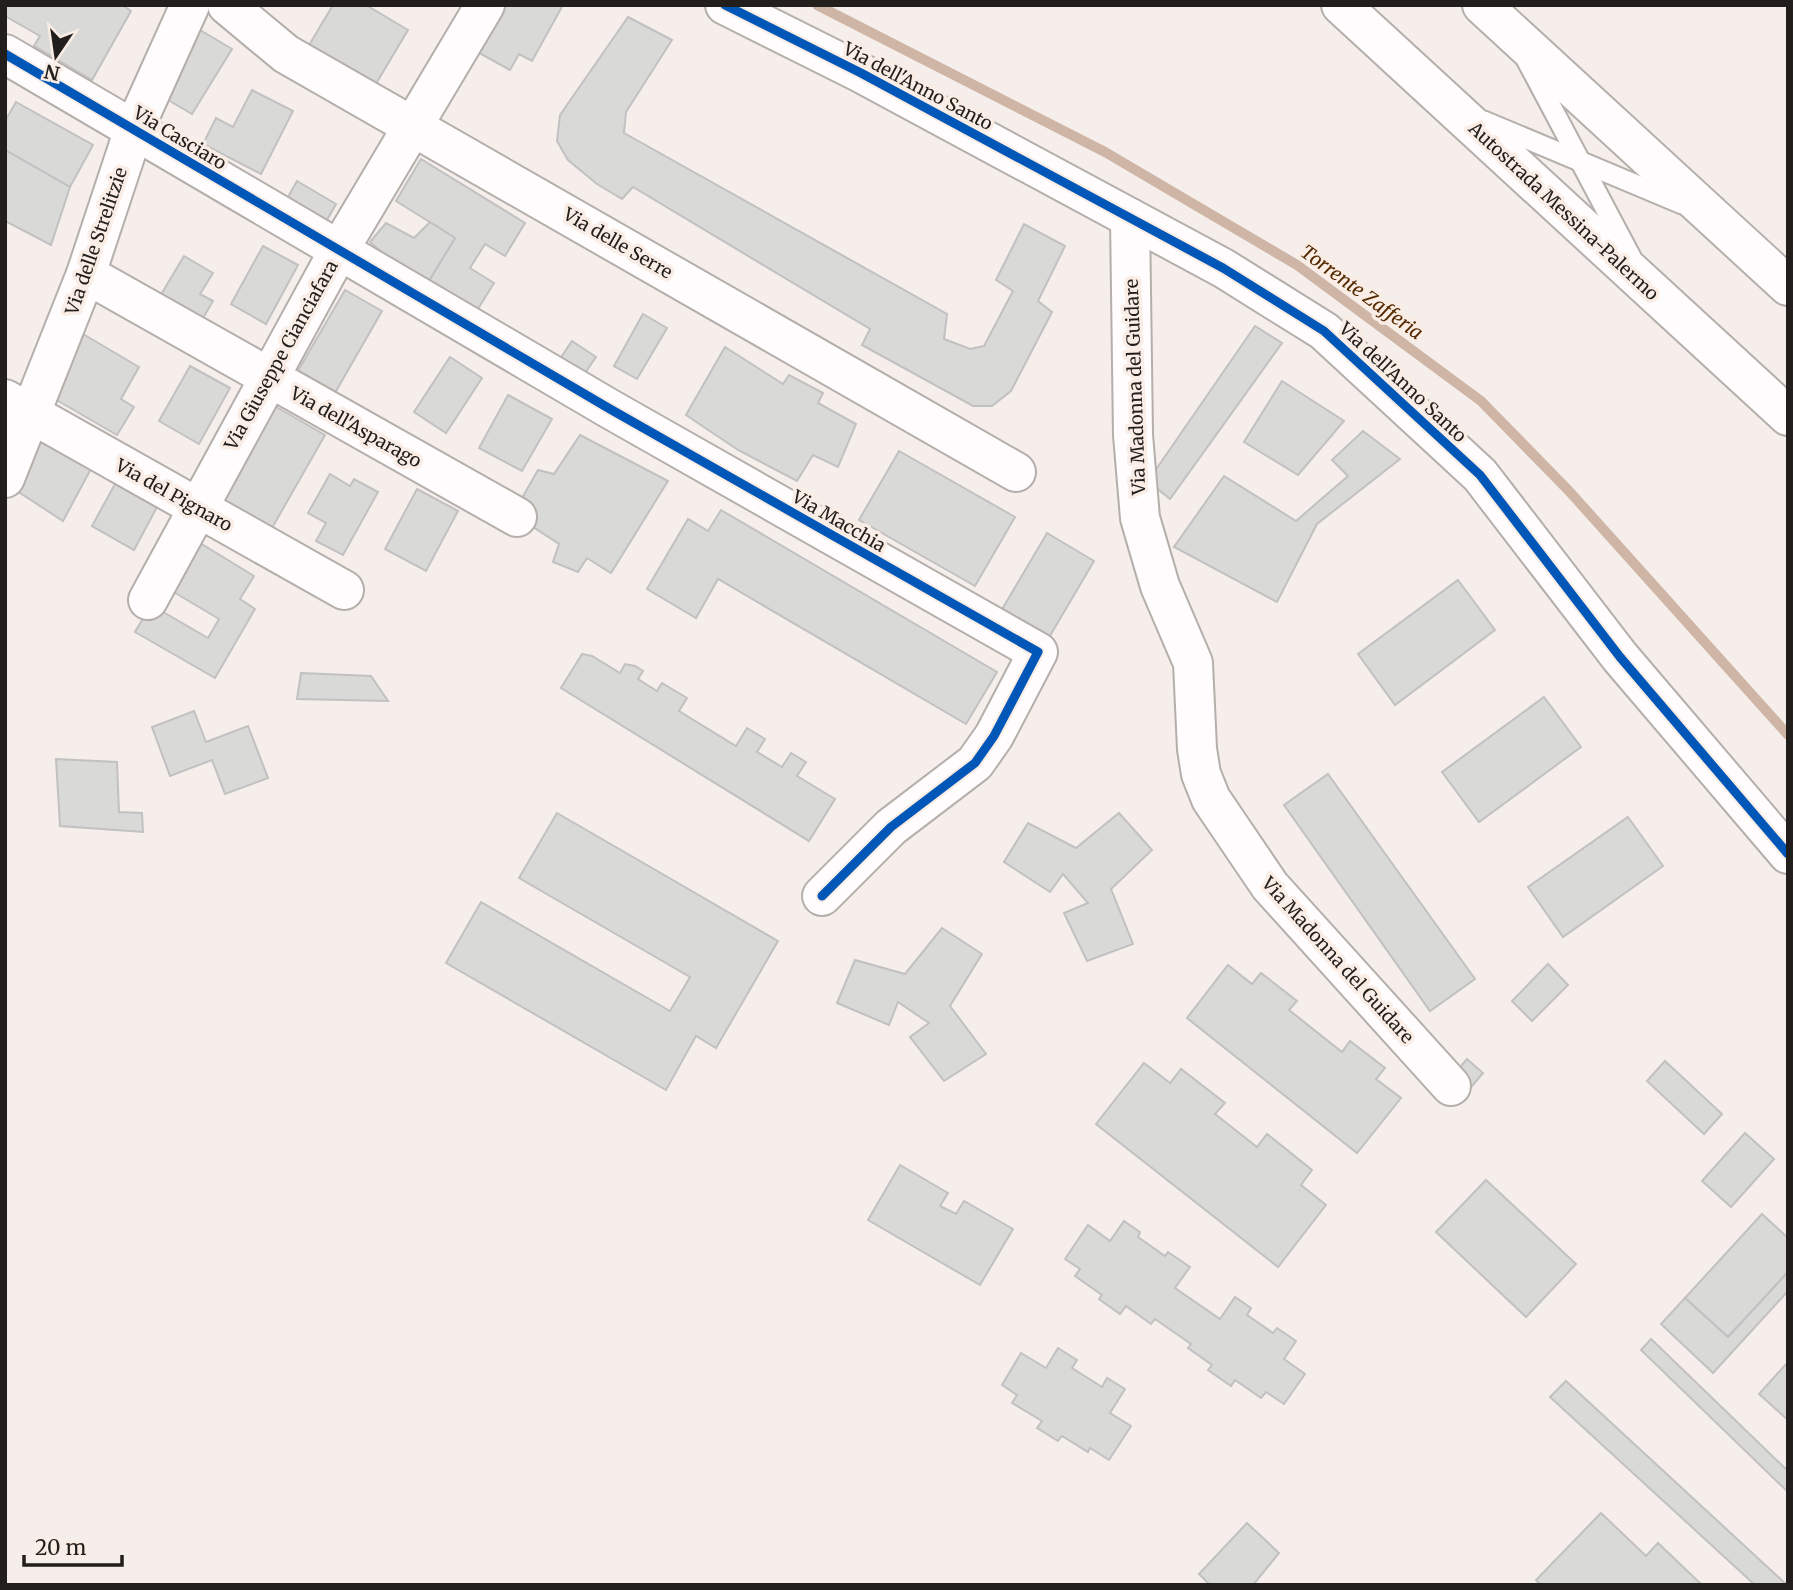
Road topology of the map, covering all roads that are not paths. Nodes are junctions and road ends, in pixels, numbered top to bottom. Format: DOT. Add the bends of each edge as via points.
graph roads {
  1 [pos="190,5"];
  2 [pos="227,5"];
  3 [pos="485,5"];
  4 [pos="724,5"];
  5 [pos="1340,5"];
  6 [pos="1482,5"];
  7 [pos="1512,32"];
  8 [pos="5,54"];
  9 [pos="1450,107"];
  10 [pos="413,128"];
  11 [pos="134,129"];
  12 [pos="1580,161"];
  13 [pos="1713,216"];
  14 [pos="1130,218"];
  15 [pos="339,250"];
  16 [pos="86,274"];
  17 [pos="1788,286"];
  18 [pos="1648,289"];
  19 [pos="270,379"];
  20 [pos="18,407"];
  21 [pos="1788,416"];
  22 [pos="1016,472"];
  23 [pos="5,478"];
  24 [pos="197,509"];
  25 [pos="517,517"];
  26 [pos="344,590"];
  27 [pos="148,600"];
  28 [pos="1788,854"];
  29 [pos="822,897"];
  30 [pos="1451,1086"];
  1 -- 11 [label="main road, Via delle Strelitzie"];
  2 -- 10 [label="main road, Via delle Serre" via="286,54"];
  3 -- 10 [label="main road, Via Giuseppe Cianciafara"];
  4 -- 14 [label="main road, Via dell'Anno Santo"];
  5 -- 9 [label="main road, Autostrada Messina-Palermo"];
  6 -- 7 [label="main road"];
  7 -- 12 [label="lane"];
  7 -- 13 [label="main road"];
  8 -- 11 [label="main road, Via Casciaro"];
  9 -- 12 [label="lane"];
  9 -- 18 [label="main road, Autostrada Messina-Palermo"];
  10 -- 15 [label="main road, Via Giuseppe Cianciafara"];
  10 -- 22 [label="main road, Via delle Serre"];
  11 -- 15 [label="main road, Via Casciaro"];
  11 -- 16 [label="main road, Via delle Strelitzie"];
  12 -- 13 [label="lane"];
  12 -- 18 [label="lane"];
  13 -- 17 [label="main road"];
  14 -- 28 [label="main road, Via dell'Anno Santo" via="1223,268 1324,331 1454,450 1479,475 1620,657"];
  14 -- 30 [label="main road, Via Madonna del Guidare" via="1133,435 1140,518 1160,586 1193,663 1198,761 1211,799 1270,886"];
  15 -- 19 [label="main road, Via Giuseppe Cianciafara"];
  15 -- 29 [label="main road, Via Macchia" via="1038,652 975,763 891,827"];
  16 -- 19 [label="main road, Via dell'Asparago"];
  16 -- 20 [label="main road, Via delle Strelitzie"];
  18 -- 21 [label="main road, Autostrada Messina-Palermo"];
  19 -- 24 [label="main road, Via Giuseppe Cianciafara"];
  19 -- 25 [label="main road, Via dell'Asparago"];
  20 -- 23 [label="main road, Via delle Strelitzie"];
  20 -- 24 [label="main road, Via del Pignaro"];
  24 -- 26 [label="main road, Via del Pignaro"];
  24 -- 27 [label="main road, Via Giuseppe Cianciafara"];
}
